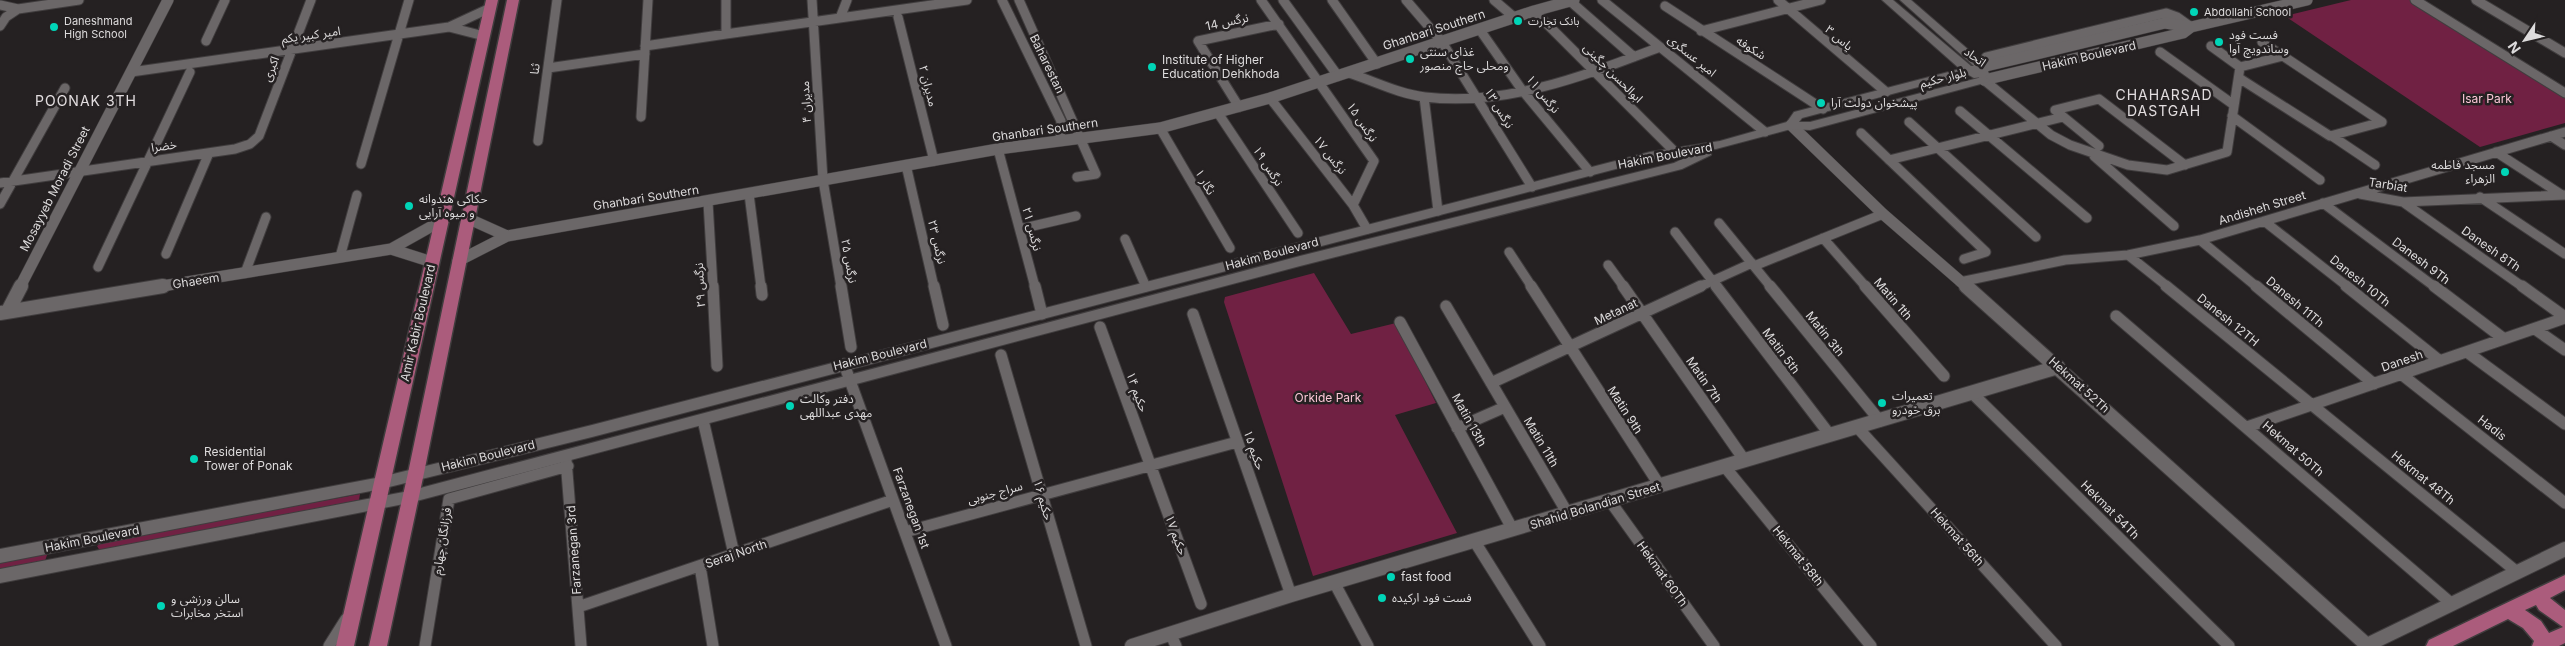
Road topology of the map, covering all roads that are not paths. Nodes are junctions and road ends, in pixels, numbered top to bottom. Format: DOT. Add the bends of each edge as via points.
graph roads {
  1 [pos="78,0"];
  2 [pos="168,0"];
  3 [pos="225,0"];
  4 [pos="311,0"];
  5 [pos="409,0"];
  6 [pos="513,0"];
  7 [pos="557,0"];
  8 [pos="648,0"];
  9 [pos="726,0"];
  10 [pos="812,0"];
  11 [pos="847,0"];
  12 [pos="967,0"];
  13 [pos="1002,0"];
  14 [pos="1019,0"];
  15 [pos="1261,0"];
  16 [pos="1283,0"];
  17 [pos="1332,0"];
  18 [pos="1406,0"];
  19 [pos="1494,0"];
  20 [pos="1571,0"];
  21 [pos="1602,0"];
  22 [pos="1778,0"];
  23 [pos="1821,0"];
  24 [pos="1888,0"];
  25 [pos="1906,0"];
  26 [pos="2307,0"];
  27 [pos="2415,0"];
  28 [pos="2476,0"];
  29 [pos="916,3"];
  30 [pos="491,4"];
  31 [pos="0,5"];
  32 [pos="1665,6"];
  33 [pos="1788,8"];
  34 [pos="18,9"];
  35 [pos="1534,11"];
  36 [pos="898,17"];
  37 [pos="840,18"];
  38 [pos="1515,18"];
  39 [pos="814,22"];
  40 [pos="1278,24"];
  41 [pos="0,26"];
  42 [pos="449,27"];
  43 [pos="2191,27"];
  44 [pos="1480,30"];
  45 [pos="1701,31"];
  46 [pos="398,34"];
  47 [pos="726,34"];
  48 [pos="484,36"];
  49 [pos="206,41"];
  50 [pos="1442,42"];
  51 [pos="2262,42"];
  52 [pos="2212,46"];
  53 [pos="1660,47"];
  54 [pos="292,49"];
  55 [pos="645,50"];
  56 [pos="2160,52"];
  57 [pos="2565,53"];
  58 [pos="2283,56"];
  59 [pos="1634,57"];
  60 [pos="1984,62"];
  61 [pos="1377,64"];
  62 [pos="2240,67"];
  63 [pos="548,68"];
  64 [pos="1968,71"];
  65 [pos="131,72"];
  66 [pos="190,72"];
  67 [pos="1594,72"];
  68 [pos="1349,73"];
  69 [pos="1338,76"];
  70 [pos="2239,78"];
  71 [pos="1984,80"];
  72 [pos="1320,82"];
  73 [pos="66,88"];
  74 [pos="1522,90"];
  75 [pos="1886,92"];
  76 [pos="2565,93"];
  77 [pos="1424,97"];
  78 [pos="1270,98"];
  79 [pos="1479,98"];
  80 [pos="2234,105"];
  81 [pos="1239,107"];
  82 [pos="1823,109"];
  83 [pos="1960,111"];
  84 [pos="1218,113"];
  85 [pos="2232,116"];
  86 [pos="641,117"];
  87 [pos="2063,117"];
  88 [pos="1909,122"];
  89 [pos="2035,124"];
  90 [pos="1791,125"];
  91 [pos="1160,128"];
  92 [pos="1765,132"];
  93 [pos="2565,132"];
  94 [pos="1861,133"];
  95 [pos="1989,135"];
  96 [pos="2332,136"];
  97 [pos="2551,136"];
  98 [pos="1081,139"];
  99 [pos="538,141"];
  100 [pos="1060,141"];
  101 [pos="250,144"];
  102 [pos="1721,145"];
  103 [pos="2565,145"];
  104 [pos="2099,146"];
  105 [pos="1937,148"];
  106 [pos="998,149"];
  107 [pos="209,152"];
  108 [pos="1674,152"];
  109 [pos="2496,152"];
  110 [pos="2092,153"];
  111 [pos="1889,160"];
  112 [pos="150,161"];
  113 [pos="934,161"];
  114 [pos="361,164"];
  115 [pos="2185,165"];
  116 [pos="2375,165"];
  117 [pos="906,166"];
  118 [pos="80,171"];
  119 [pos="1590,172"];
  120 [pos="1078,177"];
  121 [pos="822,180"];
  122 [pos="2320,180"];
  123 [pos="13,181"];
  124 [pos="0,183"];
  125 [pos="1532,187"];
  126 [pos="2357,193"];
  127 [pos="749,194"];
  128 [pos="357,195"];
  129 [pos="2564,196"];
  130 [pos="2480,197"];
  131 [pos="708,202"];
  132 [pos="2403,202"];
  133 [pos="2322,203"];
  134 [pos="0,204"];
  135 [pos="1353,205"];
  136 [pos="1438,211"];
  137 [pos="1883,214"];
  138 [pos="1076,216"];
  139 [pos="266,217"];
  140 [pos="467,218"];
  141 [pos="2087,218"];
  142 [pos="441,221"];
  143 [pos="2264,221"];
  144 [pos="1719,223"];
  145 [pos="2174,226"];
  146 [pos="1020,229"];
  147 [pos="1367,229"];
  148 [pos="1675,232"];
  149 [pos="1298,233"];
  150 [pos="507,236"];
  151 [pos="2036,237"];
  152 [pos="1823,238"];
  153 [pos="1125,239"];
  154 [pos="2200,240"];
  155 [pos="1230,248"];
  156 [pos="391,249"];
  157 [pos="1509,252"];
  158 [pos="166,254"];
  159 [pos="2565,254"];
  160 [pos="2128,255"];
  161 [pos="340,257"];
  162 [pos="1964,259"];
  163 [pos="458,261"];
  164 [pos="432,262"];
  165 [pos="1608,265"];
  166 [pos="1753,265"];
  167 [pos="98,267"];
  168 [pos="245,273"];
  169 [pos="1712,282"];
  170 [pos="1960,282"];
  171 [pos="1146,287"];
  172 [pos="762,295"];
  173 [pos="1446,306"];
  174 [pos="4,312"];
  175 [pos="1042,314"];
  176 [pos="1193,314"];
  177 [pos="1642,314"];
  178 [pos="2116,316"];
  179 [pos="2565,317"];
  180 [pos="1400,322"];
  181 [pos="943,325"];
  182 [pos="1100,327"];
  183 [pos="2534,329"];
  184 [pos="2504,339"];
  185 [pos="851,347"];
  186 [pos="1569,348"];
  187 [pos="2565,350"];
  188 [pos="2467,352"];
  189 [pos="1001,355"];
  190 [pos="2440,361"];
  191 [pos="844,364"];
  192 [pos="717,366"];
  193 [pos="2058,367"];
  194 [pos="2402,374"];
  195 [pos="1944,376"];
  196 [pos="850,380"];
  197 [pos="1491,384"];
  198 [pos="2374,384"];
  199 [pos="1972,393"];
  200 [pos="2312,405"];
  201 [pos="1505,407"];
  202 [pos="702,420"];
  203 [pos="1880,420"];
  204 [pos="2565,424"];
  205 [pos="1857,427"];
  206 [pos="2247,427"];
  207 [pos="1458,428"];
  208 [pos="1830,435"];
  209 [pos="1237,442"];
  210 [pos="566,460"];
  211 [pos="1745,461"];
  212 [pos="1150,466"];
  213 [pos="1726,467"];
  214 [pos="416,473"];
  215 [pos="381,483"];
  216 [pos="1660,486"];
  217 [pos="1042,495"];
  218 [pos="409,497"];
  219 [pos="893,500"];
  220 [pos="1610,501"];
  221 [pos="377,503"];
  222 [pos="2565,503"];
  223 [pos="1568,514"];
  224 [pos="1513,530"];
  225 [pos="905,532"];
  226 [pos="1474,542"];
  227 [pos="66,544"];
  228 [pos="2565,549"];
  229 [pos="734,554"];
  230 [pos="0,556"];
  231 [pos="57,565"];
  232 [pos="700,566"];
  233 [pos="2517,572"];
  234 [pos="0,576"];
  235 [pos="2565,582"];
  236 [pos="1335,584"];
  237 [pos="2538,594"];
  238 [pos="1291,596"];
  239 [pos="1201,604"];
  240 [pos="2452,604"];
  241 [pos="354,607"];
  242 [pos="578,607"];
  243 [pos="2506,610"];
  244 [pos="2565,620"];
  245 [pos="2565,634"];
  246 [pos="1173,640"];
  247 [pos="2543,645"];
  248 [pos="329,646"];
  249 [pos="345,646"];
  250 [pos="378,646"];
  251 [pos="425,646"];
  252 [pos="581,646"];
  253 [pos="712,646"];
  254 [pos="946,646"];
  255 [pos="1086,646"];
  256 [pos="1132,646"];
  257 [pos="1368,646"];
  258 [pos="1540,646"];
  259 [pos="1714,646"];
  260 [pos="1871,646"];
  261 [pos="2056,646"];
  262 [pos="2228,646"];
  263 [pos="2367,646"];
  264 [pos="2435,646"];
  1 -- 34 [label="street"];
  2 -- 65 [label="street, Mosayyeb Moradi Street"];
  3 -- 49 [label="street"];
  4 -- 54 [label="street, اکبری"];
  5 -- 46 [label="street"];
  6 -- 140 [label="main road, Amir Kabir Boulevard"];
  7 -- 63 [label="street, ثنا"];
  8 -- 55 [label="street"];
  9 -- 47 [label="street"];
  10 -- 39 [label="street, مدیران ۴"];
  11 -- 37 [label="street"];
  12 -- 29 [label="street"];
  13 -- 100 [label="street, Baharestan" via="1060,121"];
  14 -- 98 [label="street, Baharestan"];
  15 -- 40 [label="street"];
  16 -- 69 [label="street"];
  17 -- 61 [label="street"];
  18 -- 50 [label="street, نرگس ۱۳"];
  19 -- 38 [label="street"];
  20 -- 35 [label="street, Ghanbari Southern"];
  20 -- 59 [label="street"];
  21 -- 53 [label="street, امیر عسگری"];
  22 -- 33 [label="street, یاس ۳"];
  23 -- 33 [label="street"];
  24 -- 64 [label="main road, اتحاد"];
  25 -- 60 [label="main road, اتحاد"];
  26 -- 43 [label="street, Hakim Boulevard"];
  27 -- 76 [label="street"];
  28 -- 57 [label="street"];
  29 -- 37 [label="street"];
  30 -- 42 [label="street, امیر کبیر یکم"];
  30 -- 48 [label="main road, Amir Kabir Boulevard"];
  31 -- 34 [label="street"];
  32 -- 45 [label="street, شکوفه"];
  33 -- 45 [label="street"];
  33 -- 75 [label="street, یاس ۳"];
  34 -- 41 [label="street"];
  35 -- 38 [label="street, Ghanbari Southern"];
  35 -- 67 [label="street, ابوالحسن چگینی"];
  36 -- 113 [label="street, مدیران ۲"];
  37 -- 39 [label="street"];
  38 -- 44 [label="street, Ghanbari Southern"];
  39 -- 47 [label="street"];
  39 -- 121 [label="street, مدیران ۴"];
  40 -- 72 [label="street"];
  40 -- 81 [label="street, نرگس 14" via="1198,41"];
  42 -- 46 [label="street, امیر کبیر یکم"];
  42 -- 48 [label="street"];
  43 -- 60 [label="street, Hakim Boulevard" via="2165,24"];
  43 -- 71 [label="street, Hakim Boulevard" via="2183,33"];
  44 -- 50 [label="street, Ghanbari Southern"];
  44 -- 74 [label="street, نرگس ۱۱"];
  45 -- 82 [label="street, شکوفه"];
  46 -- 54 [label="street, امیر کبیر یکم"];
  46 -- 114 [label="street"];
  47 -- 55 [label="street"];
  48 -- 142 [label="main road, Amir Kabir Boulevard"];
  50 -- 61 [label="street, Ghanbari Southern"];
  50 -- 79 [label="street, نرگس ۱۳"];
  51 -- 58 [label="street"];
  52 -- 62 [label="street"];
  53 -- 59 [label="street"];
  53 -- 92 [label="street, امیر عسگری"];
  54 -- 65 [label="street, امیر کبیر یکم"];
  54 -- 101 [label="street, اکبری" via="259,136"];
  55 -- 63 [label="street"];
  55 -- 86 [label="street"];
  56 -- 80 [label="street"];
  58 -- 62 [label="street"];
  58 -- 96 [label="street" via="2382,122"];
  59 -- 67 [label="street"];
  60 -- 64 [label="main road, بلوار حکیم"];
  60 -- 71 [label="main road, اتحاد"];
  61 -- 68 [label="street, Ghanbari Southern"];
  62 -- 70 [label="street"];
  63 -- 99 [label="street, ثنا"];
  64 -- 71 [label="main road, اتحاد"];
  64 -- 75 [label="main road, بلوار حکیم"];
  65 -- 118 [label="street, Mosayyeb Moradi Street"];
  66 -- 112 [label="street"];
  67 -- 74 [label="street"];
  67 -- 108 [label="street, ابوالحسن چگینی"];
  68 -- 69 [label="street, Ghanbari Southern"];
  68 -- 77 [label="street"];
  69 -- 72 [label="street, Ghanbari Southern"];
  70 -- 80 [label="street"];
  70 -- 96 [label="street" via="2319,131"];
  71 -- 89 [label="street"];
  71 -- 90 [label="main road, بلوار حکیم" via="1810,126"];
  72 -- 78 [label="street, Ghanbari Southern"];
  72 -- 135 [label="street, نرگس ۱۵" via="1374,161"];
  73 -- 123 [label="street"];
  74 -- 79 [label="street"];
  74 -- 119 [label="street, نرگس ۱۱"];
  75 -- 82 [label="main road, بلوار حکیم"];
  77 -- 79 [label="street"];
  77 -- 136 [label="street"];
  78 -- 81 [label="street, Ghanbari Southern"];
  78 -- 135 [label="street, نرگس ۱۷"];
  79 -- 125 [label="street, نرگس ۱۳"];
  80 -- 85 [label="street"];
  81 -- 84 [label="street, Ghanbari Southern"];
  82 -- 90 [label="main road, بلوار حکیم" via="1798,115"];
  83 -- 95 [label="street"];
  84 -- 91 [label="street, Ghanbari Southern"];
  84 -- 149 [label="street, نرگس ۱۹"];
  85 -- 115 [label="street" via="2226,152"];
  85 -- 122 [label="street"];
  87 -- 89 [label="street"];
  87 -- 104 [label="street"];
  87 -- 115 [label="street" via="2055,110 2099,99"];
  88 -- 105 [label="street"];
  89 -- 95 [label="street"];
  89 -- 110 [label="street"];
  90 -- 92 [label="main road, بلوار حکیم"];
  90 -- 137 [label="street, Hekmat 52Th"];
  91 -- 98 [label="street, Ghanbari Southern"];
  91 -- 155 [label="street, نگار ۱"];
  92 -- 102 [label="main road, بلوار حکیم"];
  93 -- 97 [label="street, Andisheh Street"];
  94 -- 111 [label="street"];
  95 -- 105 [label="street"];
  95 -- 141 [label="street"];
  96 -- 116 [label="street"];
  97 -- 103 [label="street"];
  97 -- 109 [label="street, Andisheh Street"];
  98 -- 100 [label="street, Ghanbari Southern"];
  98 -- 120 [label="street, Baharestan" via="1096,174"];
  100 -- 106 [label="street, Ghanbari Southern"];
  101 -- 107 [label="street, خضرا"];
  102 -- 108 [label="main road, Hakim Boulevard"];
  102 -- 196 [label="main road, Hakim Boulevard" via="1678,166 1300,261"];
  105 -- 111 [label="street"];
  105 -- 151 [label="street"];
  106 -- 113 [label="street, Ghanbari Southern"];
  106 -- 146 [label="street, نرگس ۲۱"];
  107 -- 112 [label="street, خضرا"];
  107 -- 158 [label="street"];
  108 -- 119 [label="main road, Hakim Boulevard"];
  109 -- 126 [label="street, Andisheh Street"];
  109 -- 129 [label="street"];
  110 -- 115 [label="street" via="2128,165 2166,170"];
  110 -- 145 [label="street"];
  111 -- 162 [label="street" via="1986,252"];
  112 -- 118 [label="street, خضرا"];
  112 -- 167 [label="street"];
  113 -- 117 [label="street, Ghanbari Southern"];
  117 -- 121 [label="street, Ghanbari Southern"];
  117 -- 181 [label="street, نرگس ۲۳"];
  118 -- 123 [label="street, خضرا"];
  118 -- 174 [label="street, Mosayyeb Moradi Street"];
  119 -- 125 [label="main road, Hakim Boulevard"];
  121 -- 127 [label="street, Ghanbari Southern"];
  121 -- 185 [label="street, نرگس ۲۵"];
  123 -- 124 [label="street, خضرا"];
  123 -- 134 [label="street"];
  125 -- 136 [label="main road, Hakim Boulevard"];
  126 -- 132 [label="street, Tarbiat"];
  126 -- 133 [label="street, Andisheh Street"];
  127 -- 131 [label="street, Ghanbari Southern"];
  127 -- 172 [label="street"];
  128 -- 161 [label="street"];
  129 -- 130 [label="street, Tarbiat"];
  130 -- 132 [label="street, Tarbiat"];
  130 -- 159 [label="street"];
  131 -- 150 [label="street, Ghanbari Southern"];
  131 -- 192 [label="street, نرگس ۲۹"];
  132 -- 179 [label="street, Danesh 8Th"];
  133 -- 143 [label="street, Andisheh Street"];
  133 -- 184 [label="street, Danesh 9Th"];
  135 -- 147 [label="street, نرگس ۱۷"];
  136 -- 147 [label="main road, Hakim Boulevard"];
  137 -- 152 [label="street, Metanat"];
  137 -- 170 [label="street, Hekmat 52Th"];
  138 -- 146 [label="street"];
  139 -- 168 [label="street"];
  140 -- 150 [label="street"];
  140 -- 163 [label="main road, Amir Kabir Boulevard"];
  142 -- 156 [label="street"];
  142 -- 164 [label="main road, Amir Kabir Boulevard"];
  143 -- 154 [label="street, Andisheh Street"];
  143 -- 190 [label="street, Danesh 10Th"];
  144 -- 166 [label="street, Matin 3th"];
  146 -- 175 [label="street, نرگس ۲۱"];
  147 -- 171 [label="main road, Hakim Boulevard"];
  148 -- 169 [label="street, Matin 5th"];
  150 -- 163 [label="street, Ghanbari Southern"];
  152 -- 166 [label="street, Metanat"];
  152 -- 195 [label="street, Matin 1th"];
  153 -- 171 [label="street"];
  154 -- 160 [label="street, Andisheh Street"];
  154 -- 198 [label="street, Danesh 11Th"];
  156 -- 161 [label="street, Ghaeem"];
  156 -- 164 [label="street"];
  157 -- 186 [label="street, Matin 9th"];
  160 -- 170 [label="street, Andisheh Street" via="2065,260"];
  160 -- 200 [label="street, Danesh 12TH"];
  161 -- 168 [label="street, Ghaeem"];
  163 -- 214 [label="main road, Amir Kabir Boulevard"];
  164 -- 215 [label="main road, Amir Kabir Boulevard"];
  165 -- 177 [label="street, Matin 7th"];
  166 -- 169 [label="street, Metanat"];
  166 -- 203 [label="street, Matin 3th"];
  168 -- 174 [label="street, Ghaeem"];
  169 -- 177 [label="street, Metanat"];
  169 -- 208 [label="street, Matin 5th"];
  170 -- 193 [label="street, Hekmat 52Th"];
  171 -- 175 [label="main road, Hakim Boulevard"];
  173 -- 197 [label="street, Matin 11th"];
  175 -- 191 [label="main road, Hakim Boulevard"];
  176 -- 209 [label="street, حکیم ۱۵"];
  177 -- 186 [label="street, Metanat"];
  177 -- 211 [label="street, Matin 7th"];
  178 -- 206 [label="street, Hekmat 50Th"];
  179 -- 183 [label="street, Danesh"];
  180 -- 207 [label="street, Matin 13th"];
  182 -- 212 [label="street, حکیم ۱۴"];
  183 -- 184 [label="street, Danesh"];
  183 -- 187 [label="street"];
  184 -- 188 [label="street, Danesh"];
  186 -- 197 [label="street, Metanat"];
  186 -- 216 [label="street, Matin 9th"];
  188 -- 190 [label="street, Danesh"];
  188 -- 204 [label="street"];
  189 -- 217 [label="street, حکیم ۱۶"];
  190 -- 194 [label="street, Danesh"];
  191 -- 196 [label="street, Farzanegan 1st"];
  191 -- 214 [label="main road, Hakim Boulevard" via="592,431"];
  193 -- 199 [label="street, Shahid Bolandian Street"];
  193 -- 263 [label="street, Hekmat 52Th"];
  194 -- 198 [label="street, Danesh"];
  194 -- 222 [label="street, Hadis"];
  196 -- 202 [label="main road, Hakim Boulevard"];
  196 -- 219 [label="street, Farzanegan 1st"];
  197 -- 201 [label="street, Matin 11th"];
  198 -- 200 [label="street, Danesh"];
  199 -- 203 [label="street, Shahid Bolandian Street"];
  199 -- 262 [label="street, Hekmat 54Th"];
  200 -- 206 [label="street, Danesh"];
  200 -- 233 [label="street, Hekmat 48Th"];
  201 -- 207 [label="street"];
  201 -- 223 [label="street, Matin 11th"];
  202 -- 210 [label="main road, Hakim Boulevard"];
  202 -- 229 [label="street"];
  203 -- 205 [label="street, Shahid Bolandian Street"];
  205 -- 208 [label="street, Shahid Bolandian Street"];
  205 -- 261 [label="street, Hekmat 56th"];
  206 -- 240 [label="street, Hekmat 50Th"];
  207 -- 224 [label="street, Matin 13th"];
  208 -- 211 [label="street, Shahid Bolandian Street"];
  209 -- 212 [label="street, سراج جنوبی"];
  209 -- 238 [label="street, حکیم ۱۵"];
  210 -- 218 [label="main road, Hakim Boulevard"];
  210 -- 242 [label="street, Farzanegan 3rd"];
  210 -- 251 [label="street, فرزانگان چهارم" via="449,499"];
  211 -- 213 [label="street, Shahid Bolandian Street"];
  212 -- 217 [label="street, سراج جنوبی"];
  212 -- 239 [label="street, حکیم ۱۷"];
  213 -- 216 [label="street, Shahid Bolandian Street"];
  213 -- 260 [label="street, Hekmat 58th"];
  214 -- 215 [label="main road, Hakim Boulevard"];
  214 -- 218 [label="main road, Amir Kabir Boulevard"];
  215 -- 221 [label="main road, Amir Kabir Boulevard"];
  215 -- 227 [label="main road, Hakim Boulevard"];
  216 -- 220 [label="street, Shahid Bolandian Street"];
  217 -- 225 [label="street, سراج جنوبی"];
  217 -- 255 [label="street, حکیم ۱۶"];
  218 -- 221 [label="main road, Hakim Boulevard"];
  218 -- 250 [label="main road, Amir Kabir Boulevard"];
  219 -- 225 [label="street, Farzanegan 1st"];
  219 -- 229 [label="street, Seraj North"];
  220 -- 223 [label="street, Shahid Bolandian Street"];
  220 -- 259 [label="street, Hekmat 60Th"];
  221 -- 231 [label="main road, Hakim Boulevard"];
  221 -- 241 [label="main road, Amir Kabir Boulevard"];
  223 -- 224 [label="street, Shahid Bolandian Street"];
  224 -- 226 [label="street, Shahid Bolandian Street"];
  225 -- 254 [label="street, Farzanegan 1st"];
  226 -- 236 [label="street, Shahid Bolandian Street"];
  226 -- 258 [label="street"];
  227 -- 230 [label="main road, Hakim Boulevard"];
  227 -- 231 [label="main road"];
  228 -- 233 [label="street"];
  229 -- 232 [label="street, Seraj North"];
  231 -- 234 [label="main road, Hakim Boulevard"];
  232 -- 242 [label="street, Seraj North"];
  232 -- 253 [label="street"];
  233 -- 240 [label="street"];
  235 -- 237 [label="main road"];
  236 -- 238 [label="street, Shahid Bolandian Street"];
  236 -- 257 [label="street"];
  237 -- 243 [label="main road"];
  237 -- 244 [label="main road" via="2545,605"];
  238 -- 246 [label="street, Shahid Bolandian Street"];
  240 -- 263 [label="street"];
  241 -- 248 [label="street"];
  241 -- 249 [label="main road, Amir Kabir Boulevard"];
  242 -- 252 [label="street, Farzanegan 3rd"];
  243 -- 247 [label="main road" via="2540,633"];
  243 -- 264 [label="main road"];
  245 -- 247 [label="main road"];
  246 -- 256 [label="street, Shahid Bolandian Street"];
}
